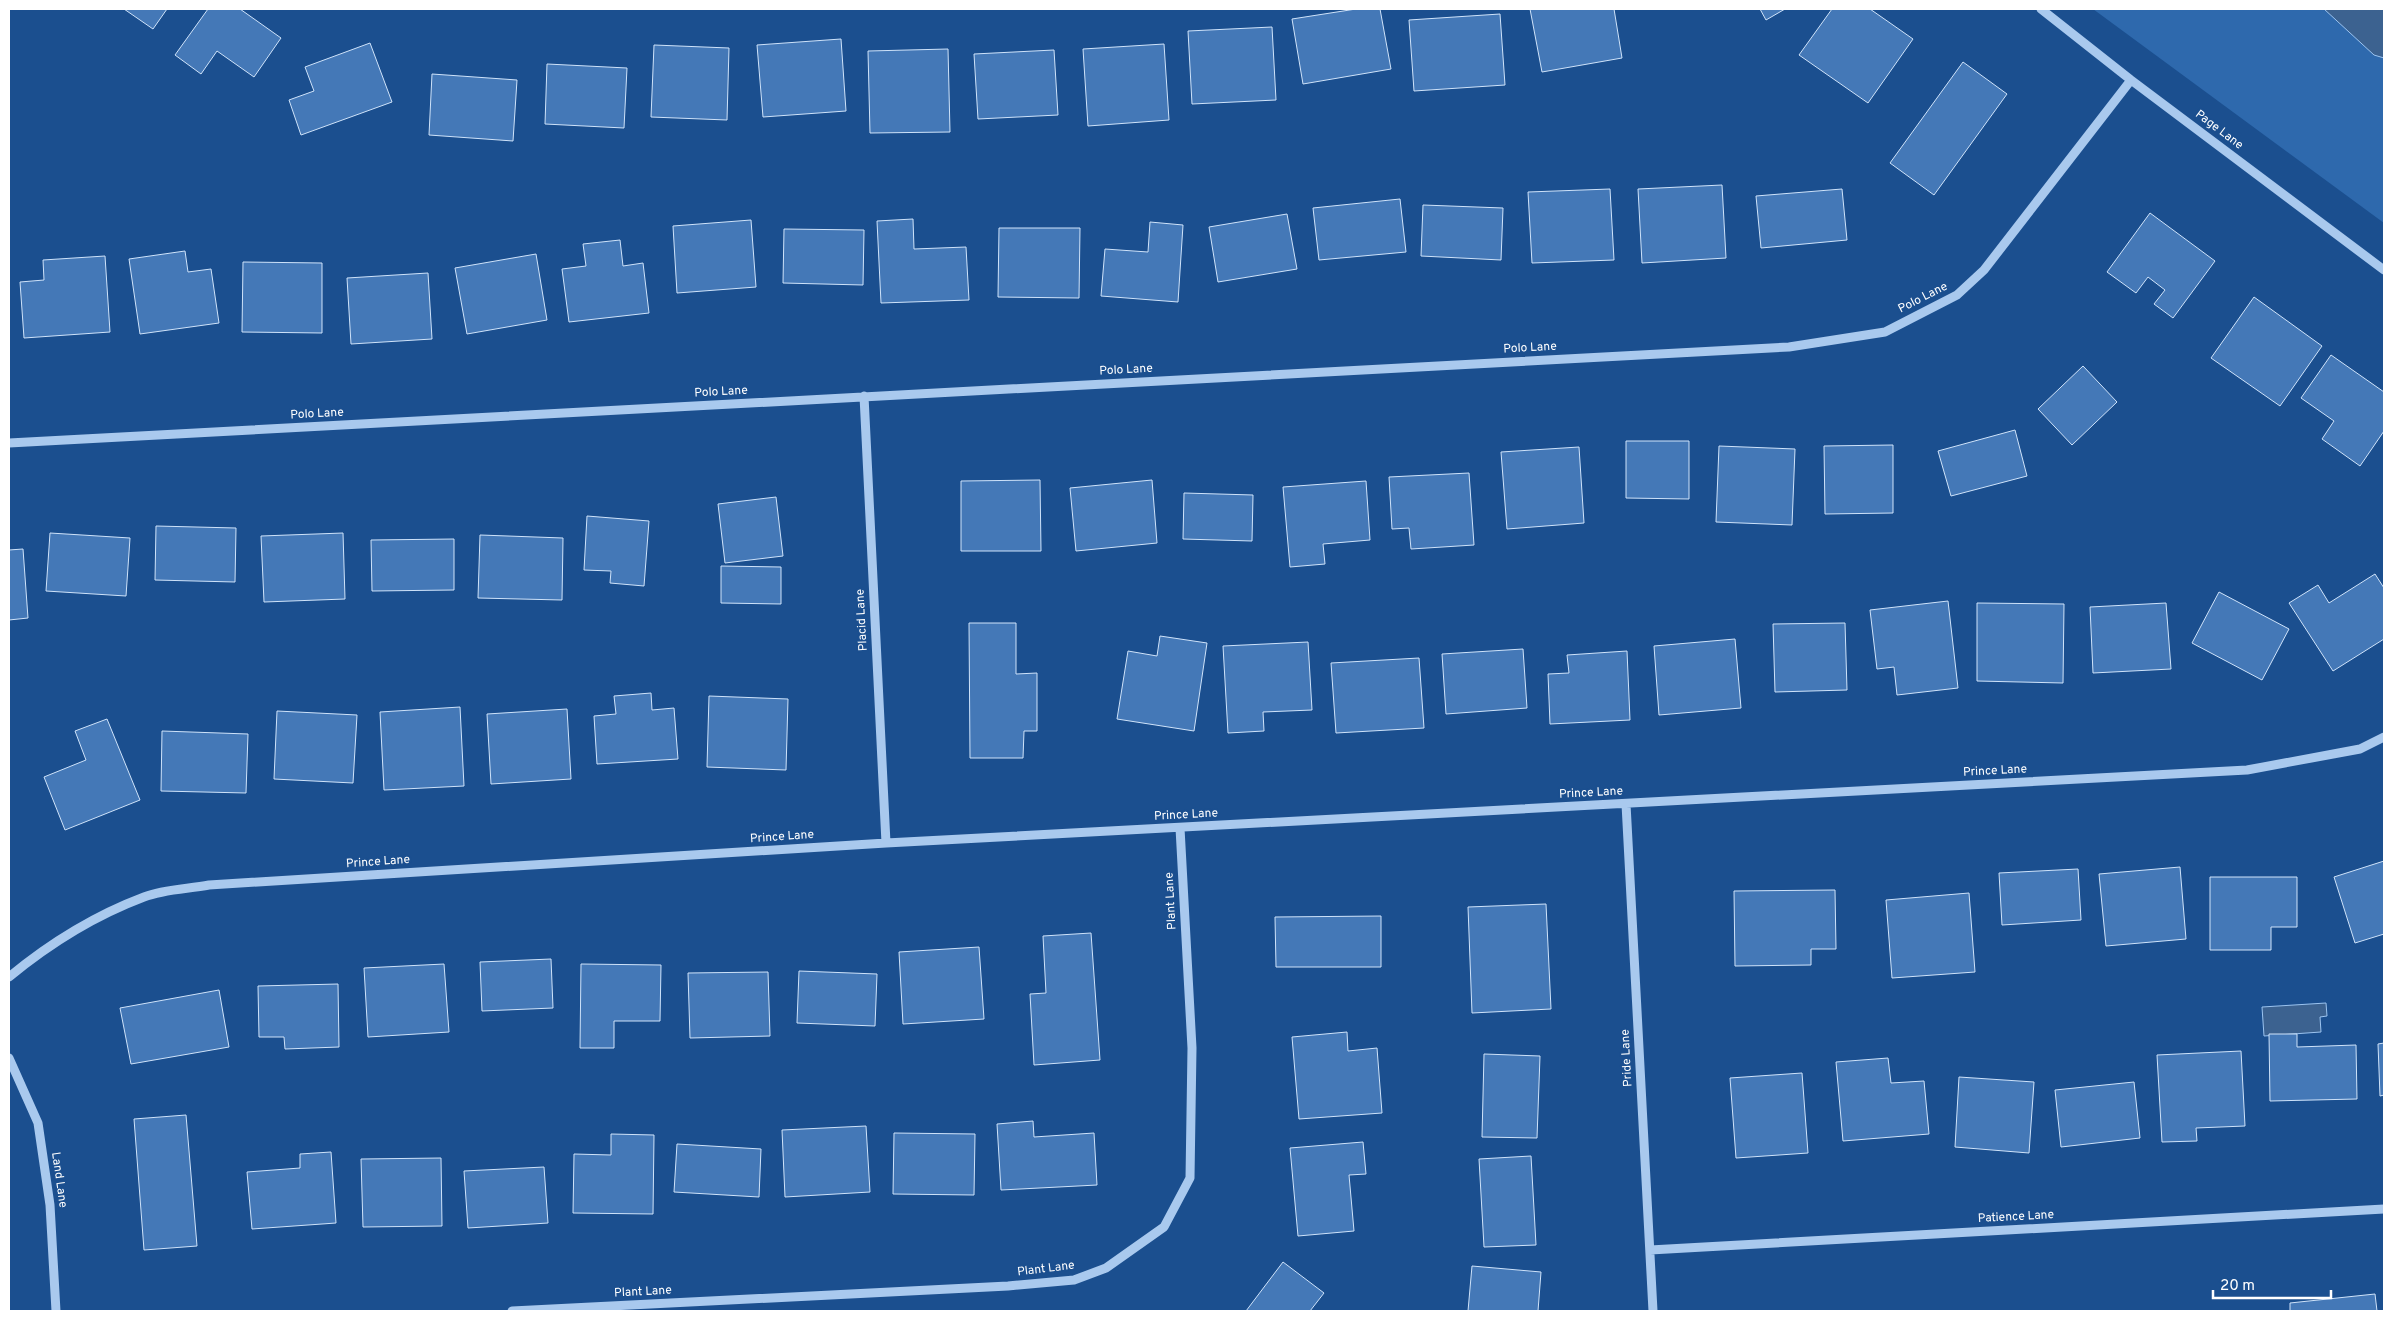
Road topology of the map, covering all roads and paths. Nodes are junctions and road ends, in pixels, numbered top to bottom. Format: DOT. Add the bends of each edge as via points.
graph roads {
  1 [pos="2041,9"];
  2 [pos="2131,80"];
  3 [pos="2384,270"];
  4 [pos="864,396"];
  5 [pos="9,443"];
  6 [pos="2384,737"];
  7 [pos="1626,804"];
  8 [pos="1180,828"];
  9 [pos="886,843"];
  10 [pos="9,977"];
  11 [pos="9,1058"];
  12 [pos="2384,1209"];
  13 [pos="1650,1250"];
  14 [pos="56,1311"];
  15 [pos="512,1311"];
  16 [pos="1653,1311"];
  1 -- 2 [label="street, Page Lane"];
  2 -- 3 [label="street, Page Lane"];
  2 -- 4 [label="street, Polo Lane" via="1984,270 1957,295 1886,332 1789,347"];
  4 -- 5 [label="street, Polo Lane"];
  4 -- 9 [label="street, Placid Lane"];
  6 -- 7 [label="street, Prince Lane" via="2360,749 2247,770"];
  7 -- 8 [label="street, Prince Lane"];
  7 -- 13 [label="street, Pride Lane"];
  8 -- 9 [label="street, Prince Lane"];
  8 -- 15 [label="street, Plant Lane" via="1192,1048 1190,1178 1164,1227 1106,1268 1074,1280"];
  9 -- 10 [label="street, Prince Lane" via="209,885 146,896 73,932"];
  11 -- 14 [label="street, Land Lane" via="38,1122 50,1205"];
  12 -- 13 [label="street, Patience Lane"];
  13 -- 16 [label="street, Pride Lane"];
}
